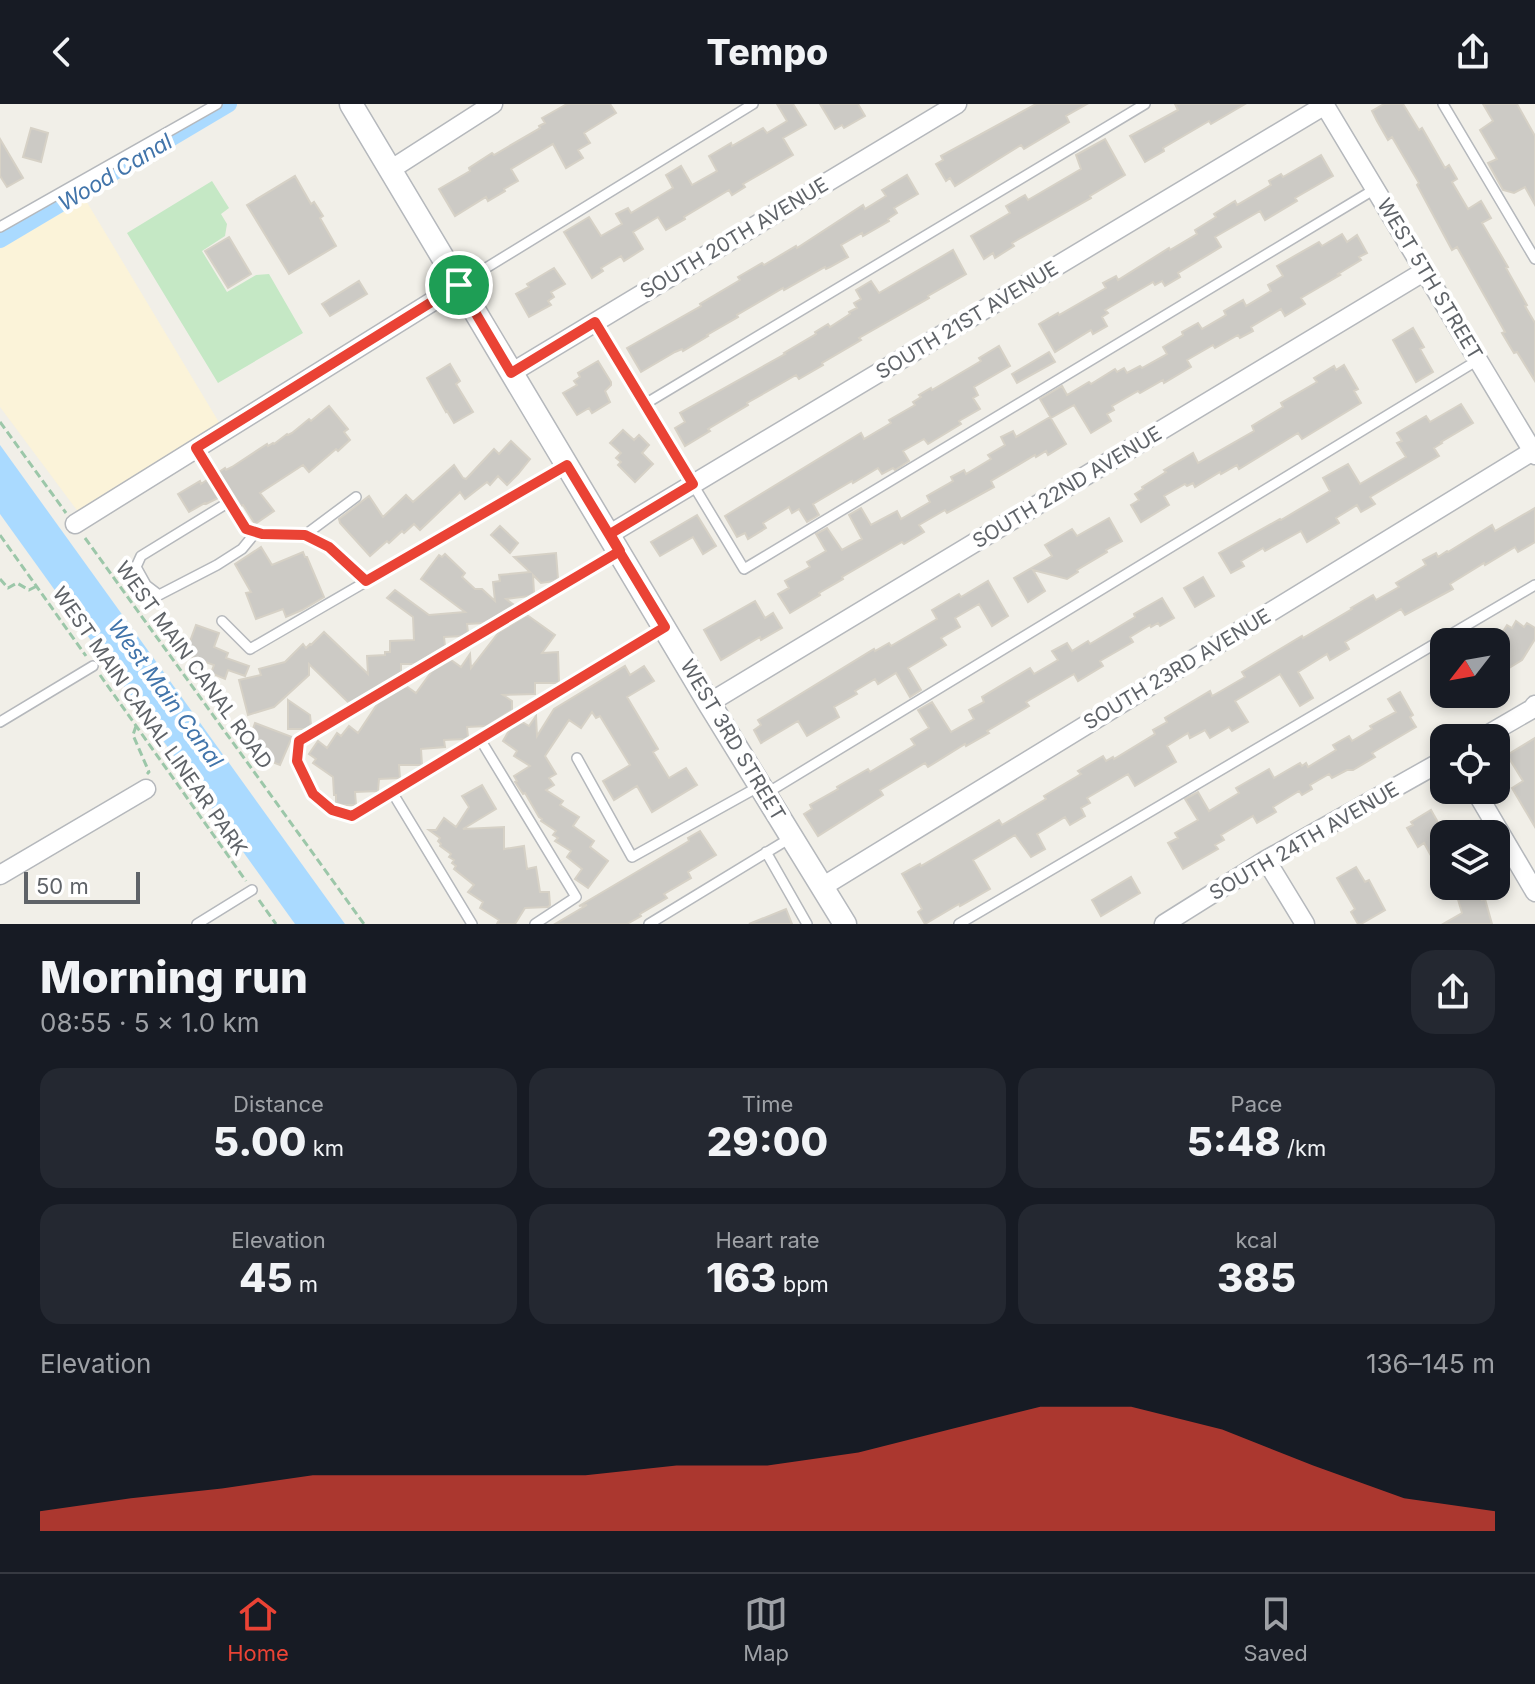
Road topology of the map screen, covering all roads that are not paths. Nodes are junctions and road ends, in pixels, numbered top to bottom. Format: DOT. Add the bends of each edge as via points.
graph roads {
  1 [pos="217,104"];
  2 [pos="351,104"];
  3 [pos="493,104"];
  4 [pos="753,104"];
  5 [pos="957,104"];
  6 [pos="1145,104"];
  7 [pos="1325,104"];
  8 [pos="1443,104"];
  9 [pos="390,170"];
  10 [pos="1375,189"];
  11 [pos="0,227"];
  12 [pos="1535,259"];
  13 [pos="1425,271"];
  14 [pos="459,285"];
  15 [pos="595,322"];
  16 [pos="1478,360"];
  17 [pos="511,373"];
  18 [pos="645,404"];
  19 [pos="196,448"];
  20 [pos="1534,453"];
  21 [pos="567,465"];
  22 [pos="693,484"];
  23 [pos="356,497"];
  24 [pos="229,502"];
  25 [pos="75,524"];
  26 [pos="256,532"];
  27 [pos="305,535"];
  28 [pos="615,543"];
  29 [pos="366,581"];
  30 [pos="1535,585"];
  31 [pos="222,621"];
  32 [pos="665,627"];
  33 [pos="93,666"];
  34 [pos="709,703"];
  35 [pos="1535,705"];
  36 [pos="0,722"];
  37 [pos="1506,724"];
  38 [pos="480,739"];
  39 [pos="577,758"];
  40 [pos="1430,768"];
  41 [pos="144,784"];
  42 [pos="763,789"];
  43 [pos="392,792"];
  44 [pos="1483,804"];
  45 [pos="792,837"];
  46 [pos="766,852"];
  47 [pos="1266,860"];
  48 [pos="0,875"];
  49 [pos="822,887"];
  50 [pos="252,890"];
  51 [pos="1535,892"];
  52 [pos="197,924"];
  53 [pos="472,924"];
  54 [pos="535,924"];
  55 [pos="649,924"];
  56 [pos="807,924"];
  57 [pos="845,924"];
  58 [pos="959,924"];
  59 [pos="1164,924"];
  60 [pos="1305,924"];
  1 -- 11 [label="lane"];
  2 -- 9 [label="street, WEST 3RD STREET"];
  3 -- 9 [label="street"];
  4 -- 14 [label="lane"];
  5 -- 15 [label="street, SOUTH 20TH AVENUE"];
  6 -- 18 [label="lane"];
  7 -- 10 [label="street, WEST 5TH STREET"];
  7 -- 22 [label="street, SOUTH 21ST AVENUE"];
  8 -- 12 [label="lane"];
  9 -- 14 [label="street, WEST 3RD STREET"];
  10 -- 13 [label="street, WEST 5TH STREET"];
  10 -- 22 [label="lane" via="744,569"];
  13 -- 16 [label="street, WEST 5TH STREET"];
  13 -- 34 [label="street, SOUTH 22ND AVENUE"];
  14 -- 17 [label="street, WEST 3RD STREET"];
  14 -- 19 [label="street"];
  15 -- 17 [label="street, SOUTH 20TH AVENUE"];
  15 -- 18 [label="lane"];
  16 -- 20 [label="street, WEST 5TH STREET"];
  16 -- 42 [label="lane"];
  17 -- 21 [label="street, WEST 3RD STREET"];
  18 -- 22 [label="lane"];
  19 -- 24 [label="lane"];
  19 -- 25 [label="street"];
  20 -- 49 [label="street, SOUTH 23RD AVENUE"];
  21 -- 28 [label="street, WEST 3RD STREET"];
  21 -- 29 [label="lane"];
  22 -- 28 [label="street, SOUTH 21ST AVENUE"];
  23 -- 27 [label="lane"];
  24 -- 26 [label="lane" via="246,529"];
  24 -- 26 [label="lane" via="141,556 136,567 146,585 159,595 242,549"];
  26 -- 27 [label="lane"];
  27 -- 29 [label="lane" via="329,547"];
  28 -- 32 [label="street, WEST 3RD STREET"];
  28 -- 43 [label="lane" via="299,741 297,761 313,794 332,810 352,816"];
  29 -- 31 [label="lane" via="250,649"];
  30 -- 58 [label="lane"];
  32 -- 34 [label="street, WEST 3RD STREET"];
  32 -- 38 [label="lane"];
  33 -- 36 [label="lane"];
  34 -- 42 [label="street, WEST 3RD STREET"];
  35 -- 37 [label="street"];
  38 -- 43 [label="lane"];
  38 -- 54 [label="lane" via="576,897"];
  39 -- 42 [label="lane" via="632,857"];
  40 -- 47 [label="street, SOUTH 24TH AVENUE"];
  41 -- 48 [label="street"];
  42 -- 45 [label="street, WEST 3RD STREET"];
  43 -- 53 [label="lane"];
  44 -- 51 [label="street"];
  45 -- 46 [label="lane"];
  45 -- 49 [label="street, WEST 3RD STREET"];
  46 -- 55 [label="lane"];
  46 -- 56 [label="lane"];
  47 -- 59 [label="street, SOUTH 24TH AVENUE"];
  47 -- 60 [label="street"];
  49 -- 57 [label="street, WEST 3RD STREET"];
  50 -- 52 [label="lane"];
}
